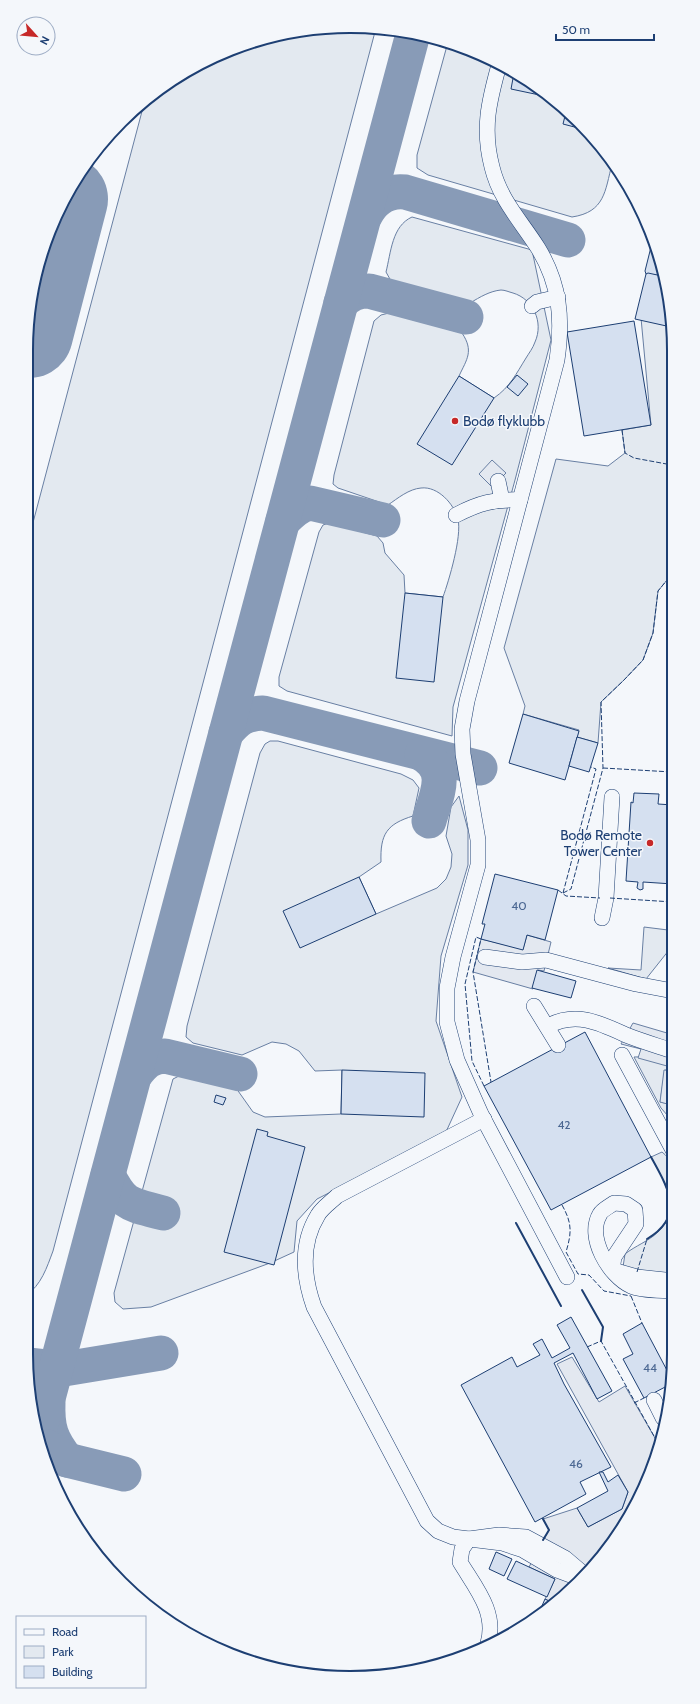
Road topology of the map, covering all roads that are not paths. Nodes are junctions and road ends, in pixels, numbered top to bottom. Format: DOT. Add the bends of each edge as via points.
graph roads {
  1 [pos="498,70"];
  2 [pos="558,297"];
  3 [pos="532,306"];
  4 [pos="498,481"];
  5 [pos="502,500"];
  6 [pos="520,500"];
  7 [pos="456,515"];
  8 [pos="612,797"];
  9 [pos="602,918"];
  10 [pos="485,957"];
  11 [pos="667,990"];
  12 [pos="534,1006"];
  13 [pos="548,1026"];
  14 [pos="558,1045"];
  15 [pos="667,1049"];
  16 [pos="622,1055"];
  17 [pos="484,1119"];
  18 [pos="667,1127"];
  19 [pos="567,1278"];
  20 [pos="667,1279"];
  21 [pos="667,1290"];
  22 [pos="654,1400"];
  23 [pos="661,1413"];
  24 [pos="438,1532"];
  25 [pos="468,1539"];
  26 [pos="460,1562"];
  27 [pos="580,1571"];
  28 [pos="575,1577"];
  29 [pos="488,1639"];
  1 -- 2 [label="lane" via="486,122 492,167 510,209 539,249 556,284"];
  2 -- 3 [label="lane" via="537,302"];
  2 -- 6 [label="lane" via="560,312 557,360"];
  4 -- 5 [label="lane"];
  5 -- 6 [label="lane"];
  5 -- 7 [label="lane" via="471,507"];
  6 -- 17 [label="lane" via="467,701 462,729 463,754 478,840 478,864 453,957 447,988 447,1022 457,1060"];
  8 -- 9 [label="lane" via="606,898"];
  10 -- 11 [label="lane" via="522,962 546,960"];
  12 -- 13 [label="lane"];
  13 -- 14 [label="lane"];
  13 -- 15 [label="lane" via="567,1019 595,1021"];
  16 -- 18 [label="lane"];
  17 -- 19 [label="lane"];
  17 -- 24 [label="lane" via="337,1196 318,1214 307,1238 304,1265 306,1286 314,1307 427,1521"];
  20 -- 21 [label="lane" via="632,1276 612,1270 632,1287"];
  22 -- 23 [label="lane"];
  24 -- 25 [label="lane"];
  24 -- 26 [label="lane"];
  25 -- 26 [label="lane" via="462,1549"];
  25 -- 27 [label="lane" via="499,1535 526,1537 565,1558"];
  25 -- 28 [label="lane" via="502,1543 523,1550 557,1570"];
  26 -- 29 [label="lane" via="484,1599 489,1617"];
}
